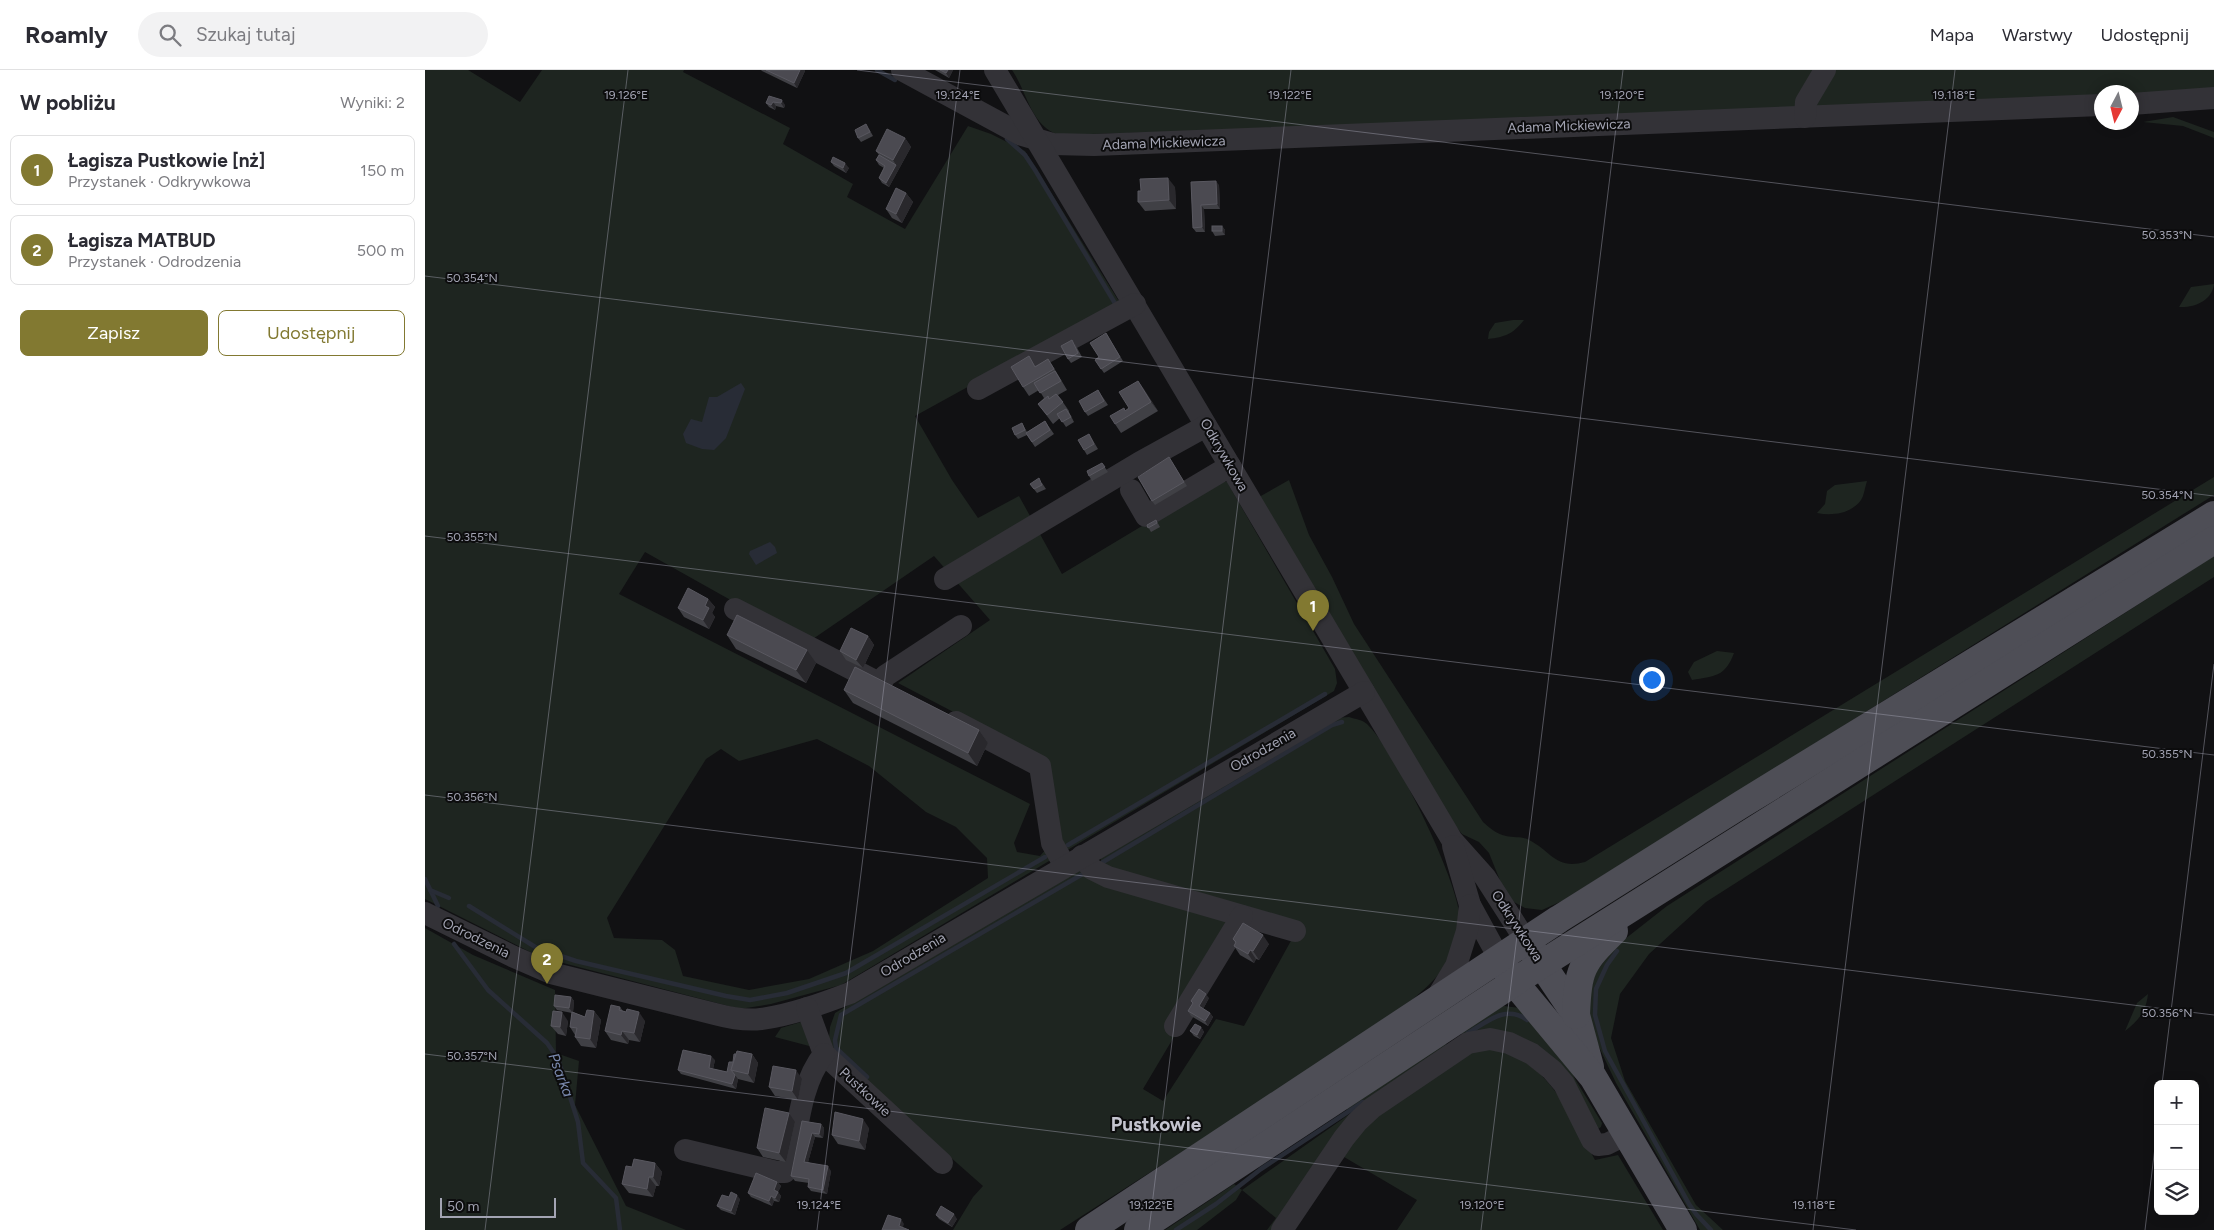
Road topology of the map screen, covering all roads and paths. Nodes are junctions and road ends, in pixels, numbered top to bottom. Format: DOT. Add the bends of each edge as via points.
graph roads {
  1 [pos="902,70"];
  2 [pos="995,70"];
  3 [pos="1825,70"];
  4 [pos="2214,98"];
  5 [pos="2139,103"];
  6 [pos="2094,105"];
  7 [pos="1805,117"];
  8 [pos="1037,140"];
  9 [pos="1135,304"];
  10 [pos="978,390"];
  11 [pos="1206,426"];
  12 [pos="1230,466"];
  13 [pos="1131,490"];
  14 [pos="2214,515"];
  15 [pos="2214,540"];
  16 [pos="945,579"];
  17 [pos="735,609"];
  18 [pos="961,626"];
  19 [pos="1364,692"];
  20 [pos="934,711"];
  21 [pos="1451,840"];
  22 [pos="1073,861"];
  23 [pos="1640,902"];
  24 [pos="1470,905"];
  25 [pos="425,913"];
  26 [pos="1243,916"];
  27 [pos="1295,931"];
  28 [pos="1526,941"];
  29 [pos="1499,958"];
  30 [pos="1542,964"];
  31 [pos="1514,982"];
  32 [pos="1436,1000"];
  33 [pos="807,1008"];
  34 [pos="1576,1015"];
  35 [pos="1175,1026"];
  36 [pos="823,1054"];
  37 [pos="1593,1077"];
  38 [pos="1627,1134"];
  39 [pos="685,1150"];
  40 [pos="942,1163"];
  41 [pos="1089,1230"];
  42 [pos="1138,1230"];
  43 [pos="1282,1230"];
  44 [pos="1683,1230"];
  1 -- 8 [label="street, Adama Mickiewicza"];
  2 -- 8 [label="street, Odkrywkowa"];
  3 -- 7 [label="street" via="1805,102"];
  4 -- 5 [label="street"];
  6 -- 7 [label="street, Adama Mickiewicza"];
  7 -- 8 [label="street, Adama Mickiewicza" via="1094,146"];
  8 -- 9 [label="street, Odkrywkowa"];
  9 -- 10 [label="street"];
  9 -- 11 [label="street, Odkrywkowa"];
  11 -- 12 [label="street, Odkrywkowa"];
  11 -- 16 [label="street"];
  12 -- 13 [label="street" via="1145,516"];
  12 -- 19 [label="street, Odkrywkowa"];
  14 -- 28 [label="main road" via="1742,804"];
  15 -- 23 [label="main road"];
  17 -- 18 [label="street" via="890,688 885,676"];
  19 -- 21 [label="street, Odkrywkowa"];
  19 -- 22 [label="street, Odrodzenia"];
  20 -- 22 [label="street" via="1040,766 1052,843"];
  21 -- 24 [label="street, Odkrywkowa"];
  21 -- 28 [label="street, Odkrywkowa" via="1485,877"];
  22 -- 26 [label="street" via="1108,877"];
  22 -- 33 [label="street, Odrodzenia" via="850,993"];
  23 -- 30 [label="main road"];
  23 -- 34 [label="main road, Odkrywkowa" via="1589,956 1581,970"];
  24 -- 29 [label="street, Odkrywkowa"];
  24 -- 32 [label="street, Odkrywkowa" via="1467,932 1457,966"];
  25 -- 33 [label="street, Odrodzenia" via="551,973 736,1019 760,1019"];
  26 -- 27 [label="street"];
  26 -- 35 [label="street"];
  28 -- 29 [label="main road"];
  28 -- 30 [label="main road, Odkrywkowa"];
  29 -- 31 [label="main road, Odkrywkowa"];
  29 -- 32 [label="main road"];
  30 -- 31 [label="main road"];
  30 -- 34 [label="main road, Odkrywkowa"];
  31 -- 37 [label="main road, Odkrywkowa"];
  31 -- 42 [label="main road"];
  32 -- 41 [label="main road"];
  33 -- 36 [label="street, Pustkowie"];
  34 -- 37 [label="main road, Odkrywkowa"];
  36 -- 39 [label="street" via="811,1074 791,1166 785,1172"];
  36 -- 40 [label="street, Pustkowie"];
  37 -- 38 [label="main road, Odkrywkowa"];
  38 -- 43 [label="street" via="1598,1145 1592,1140 1564,1084 1532,1054 1509,1043 1490,1039 1468,1043 1372,1108 1357,1122"];
  38 -- 44 [label="main road, Odkrywkowa"];
}
